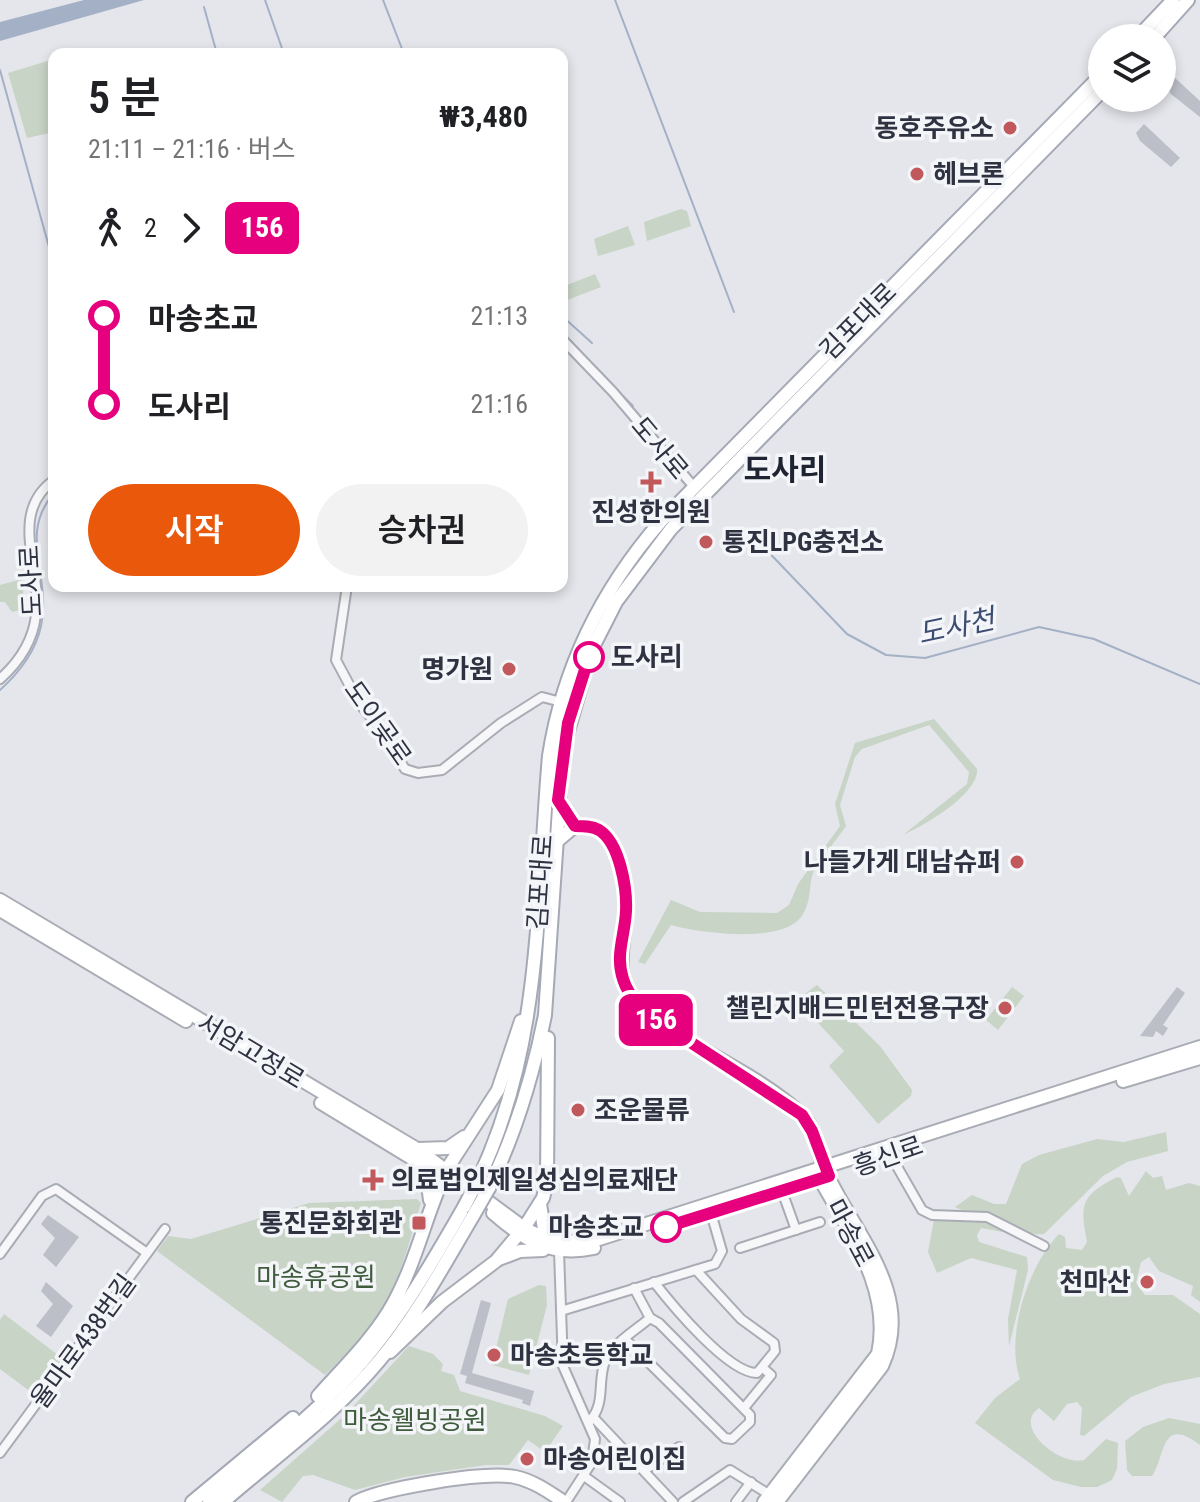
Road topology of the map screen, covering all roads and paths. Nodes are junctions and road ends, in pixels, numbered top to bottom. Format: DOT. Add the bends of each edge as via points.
graph roads {
  1 [pos="1173,0"];
  2 [pos="1188,0"];
  3 [pos="1150,24"];
  4 [pos="1167,24"];
  5 [pos="1088,88"];
  6 [pos="1088,105"];
  7 [pos="568,345"];
  8 [pos="48,485"];
  9 [pos="694,487"];
  10 [pos="346,592"];
  11 [pos="0,679"];
  12 [pos="566,703"];
  13 [pos="558,800"];
  14 [pos="575,826"];
  15 [pos="555,843"];
  16 [pos="0,900"];
  17 [pos="0,910"];
  18 [pos="541,967"];
  19 [pos="1200,1047"];
  20 [pos="1200,1058"];
  21 [pos="473,1130"];
  22 [pos="889,1151"];
  23 [pos="414,1153"];
  24 [pos="446,1173"];
  25 [pos="825,1175"];
  26 [pos="782,1191"];
  27 [pos="430,1203"];
  28 [pos="540,1204"];
  29 [pos="495,1210"];
  30 [pos="468,1211"];
  31 [pos="711,1213"];
  32 [pos="820,1222"];
  33 [pos="165,1229"];
  34 [pos="796,1230"];
  35 [pos="521,1232"];
  36 [pos="1044,1246"];
  37 [pos="558,1248"];
  38 [pos="740,1248"];
  39 [pos="147,1253"];
  40 [pos="0,1254"];
  41 [pos="496,1261"];
  42 [pos="696,1270"];
  43 [pos="654,1282"];
  44 [pos="634,1288"];
  45 [pos="561,1311"];
  46 [pos="650,1318"];
  47 [pos="625,1339"];
  48 [pos="379,1362"];
  49 [pos="763,1368"];
  50 [pos="342,1391"];
  51 [pos="310,1405"];
  52 [pos="744,1408"];
  53 [pos="591,1419"];
  54 [pos="679,1447"];
  55 [pos="0,1453"];
  56 [pos="645,1470"];
  57 [pos="584,1476"];
  58 [pos="751,1482"];
  59 [pos="770,1500"];
  60 [pos="192,1502"];
  61 [pos="209,1502"];
  62 [pos="223,1502"];
  63 [pos="235,1502"];
  64 [pos="356,1502"];
  65 [pos="565,1502"];
  66 [pos="620,1502"];
  67 [pos="673,1502"];
  68 [pos="683,1502"];
  69 [pos="736,1502"];
  1 -- 3 [label="main road"];
  2 -- 4 [label="main road"];
  5 -- 9 [label="main road, 김포대로"];
  6 -- 12 [label="main road, 김포대로" via="660,542 603,625"];
  7 -- 9 [label="street, 도사로"];
  8 -- 11 [label="street, 도사로" via="39,493 29,523 37,607 32,632 18,661"];
  9 -- 12 [label="main road, 김포대로" via="648,535 607,593 581,643"];
  10 -- 12 [label="street, 도이곶로" via="336,660 405,769 442,770 542,697"];
  12 -- 13 [label="main road, 김포대로"];
  12 -- 18 [label="main road, 김포대로" via="549,756"];
  13 -- 14 [label="main road"];
  13 -- 15 [label="main road, 김포대로"];
  14 -- 15 [label="main road"];
  14 -- 25 [label="main road, 마송로" via="603,833 616,856 626,903 620,965 633,999 666,1027 802,1115"];
  15 -- 18 [label="main road, 김포대로"];
  16 -- 23 [label="main road, 서암고정로"];
  17 -- 23 [label="main road, 서암고정로"];
  18 -- 21 [label="main road" via="498,1090"];
  18 -- 28 [label="main road" via="551,1008 545,1089 549,1168"];
  18 -- 30 [label="main road, 김포대로, bridge" via="515,1085 484,1184"];
  19 -- 22 [label="main road, 흥신로"];
  20 -- 22 [label="main road, 흥신로"];
  21 -- 23 [label="main road" via="448,1148"];
  21 -- 24 [label="main road"];
  22 -- 25 [label="main road, 흥신로"];
  22 -- 36 [label="street" via="922,1210 987,1217"];
  23 -- 24 [label="main road, 서암고정로"];
  23 -- 27 [label="main road" via="427,1178"];
  24 -- 27 [label="main road"];
  24 -- 29 [label="main road, 서암고정로"];
  25 -- 26 [label="main road, 흥신로"];
  25 -- 37 [label="main road, 흥신로"];
  25 -- 59 [label="main road, 마송로" via="872,1274 883,1329 878,1354"];
  26 -- 31 [label="main road, 흥신로"];
  26 -- 34 [label="street"];
  27 -- 51 [label="main road" via="389,1312"];
  28 -- 35 [label="main road"];
  28 -- 37 [label="main road" via="544,1229"];
  29 -- 35 [label="main road, 흥신로"];
  30 -- 48 [label="main road, 김포대로" via="433,1284"];
  30 -- 50 [label="main road, 김포대로"];
  31 -- 37 [label="main road, 흥신로" via="601,1247"];
  31 -- 42 [label="street" via="722,1256"];
  32 -- 34 [label="street"];
  33 -- 39 [label="street, 율마로438번길"];
  34 -- 38 [label="street"];
  35 -- 37 [label="main road, 흥신로"];
  35 -- 37 [label="main road, 흥신로"];
  35 -- 41 [label="main road"];
  37 -- 41 [label="main road" via="520,1251"];
  37 -- 45 [label="street"];
  39 -- 40 [label="street" via="56,1189 42,1196"];
  39 -- 55 [label="street, 율마로438번길"];
  41 -- 48 [label="main road" via="442,1302"];
  42 -- 43 [label="street"];
  42 -- 49 [label="street" via="741,1319 774,1343 775,1351"];
  43 -- 44 [label="street"];
  43 -- 49 [label="street" via="718,1351 752,1374"];
  44 -- 45 [label="street"];
  44 -- 46 [label="street"];
  45 -- 53 [label="street" via="563,1366"];
  46 -- 47 [label="street"];
  46 -- 52 [label="street"];
  47 -- 52 [label="street" via="725,1438 732,1439 750,1422"];
  47 -- 53 [label="street" via="607,1357 602,1397"];
  48 -- 50 [label="main road, 김포대로"];
  49 -- 52 [label="street" via="771,1375"];
  50 -- 51 [label="main road"];
  50 -- 61 [label="main road, 김포대로"];
  50 -- 62 [label="main road, 김포대로"];
  50 -- 63 [label="main road" via="321,1426"];
  51 -- 60 [label="main road"];
  53 -- 56 [label="street"];
  53 -- 57 [label="street" via="595,1446"];
  54 -- 56 [label="street"];
  56 -- 67 [label="street"];
  57 -- 65 [label="street"];
  57 -- 66 [label="street"];
  58 -- 59 [label="street"];
  58 -- 68 [label="street" via="730,1470"];
  58 -- 69 [label="street"];
  64 -- 65 [label="main road" via="395,1490 499,1476 530,1482"];
}
